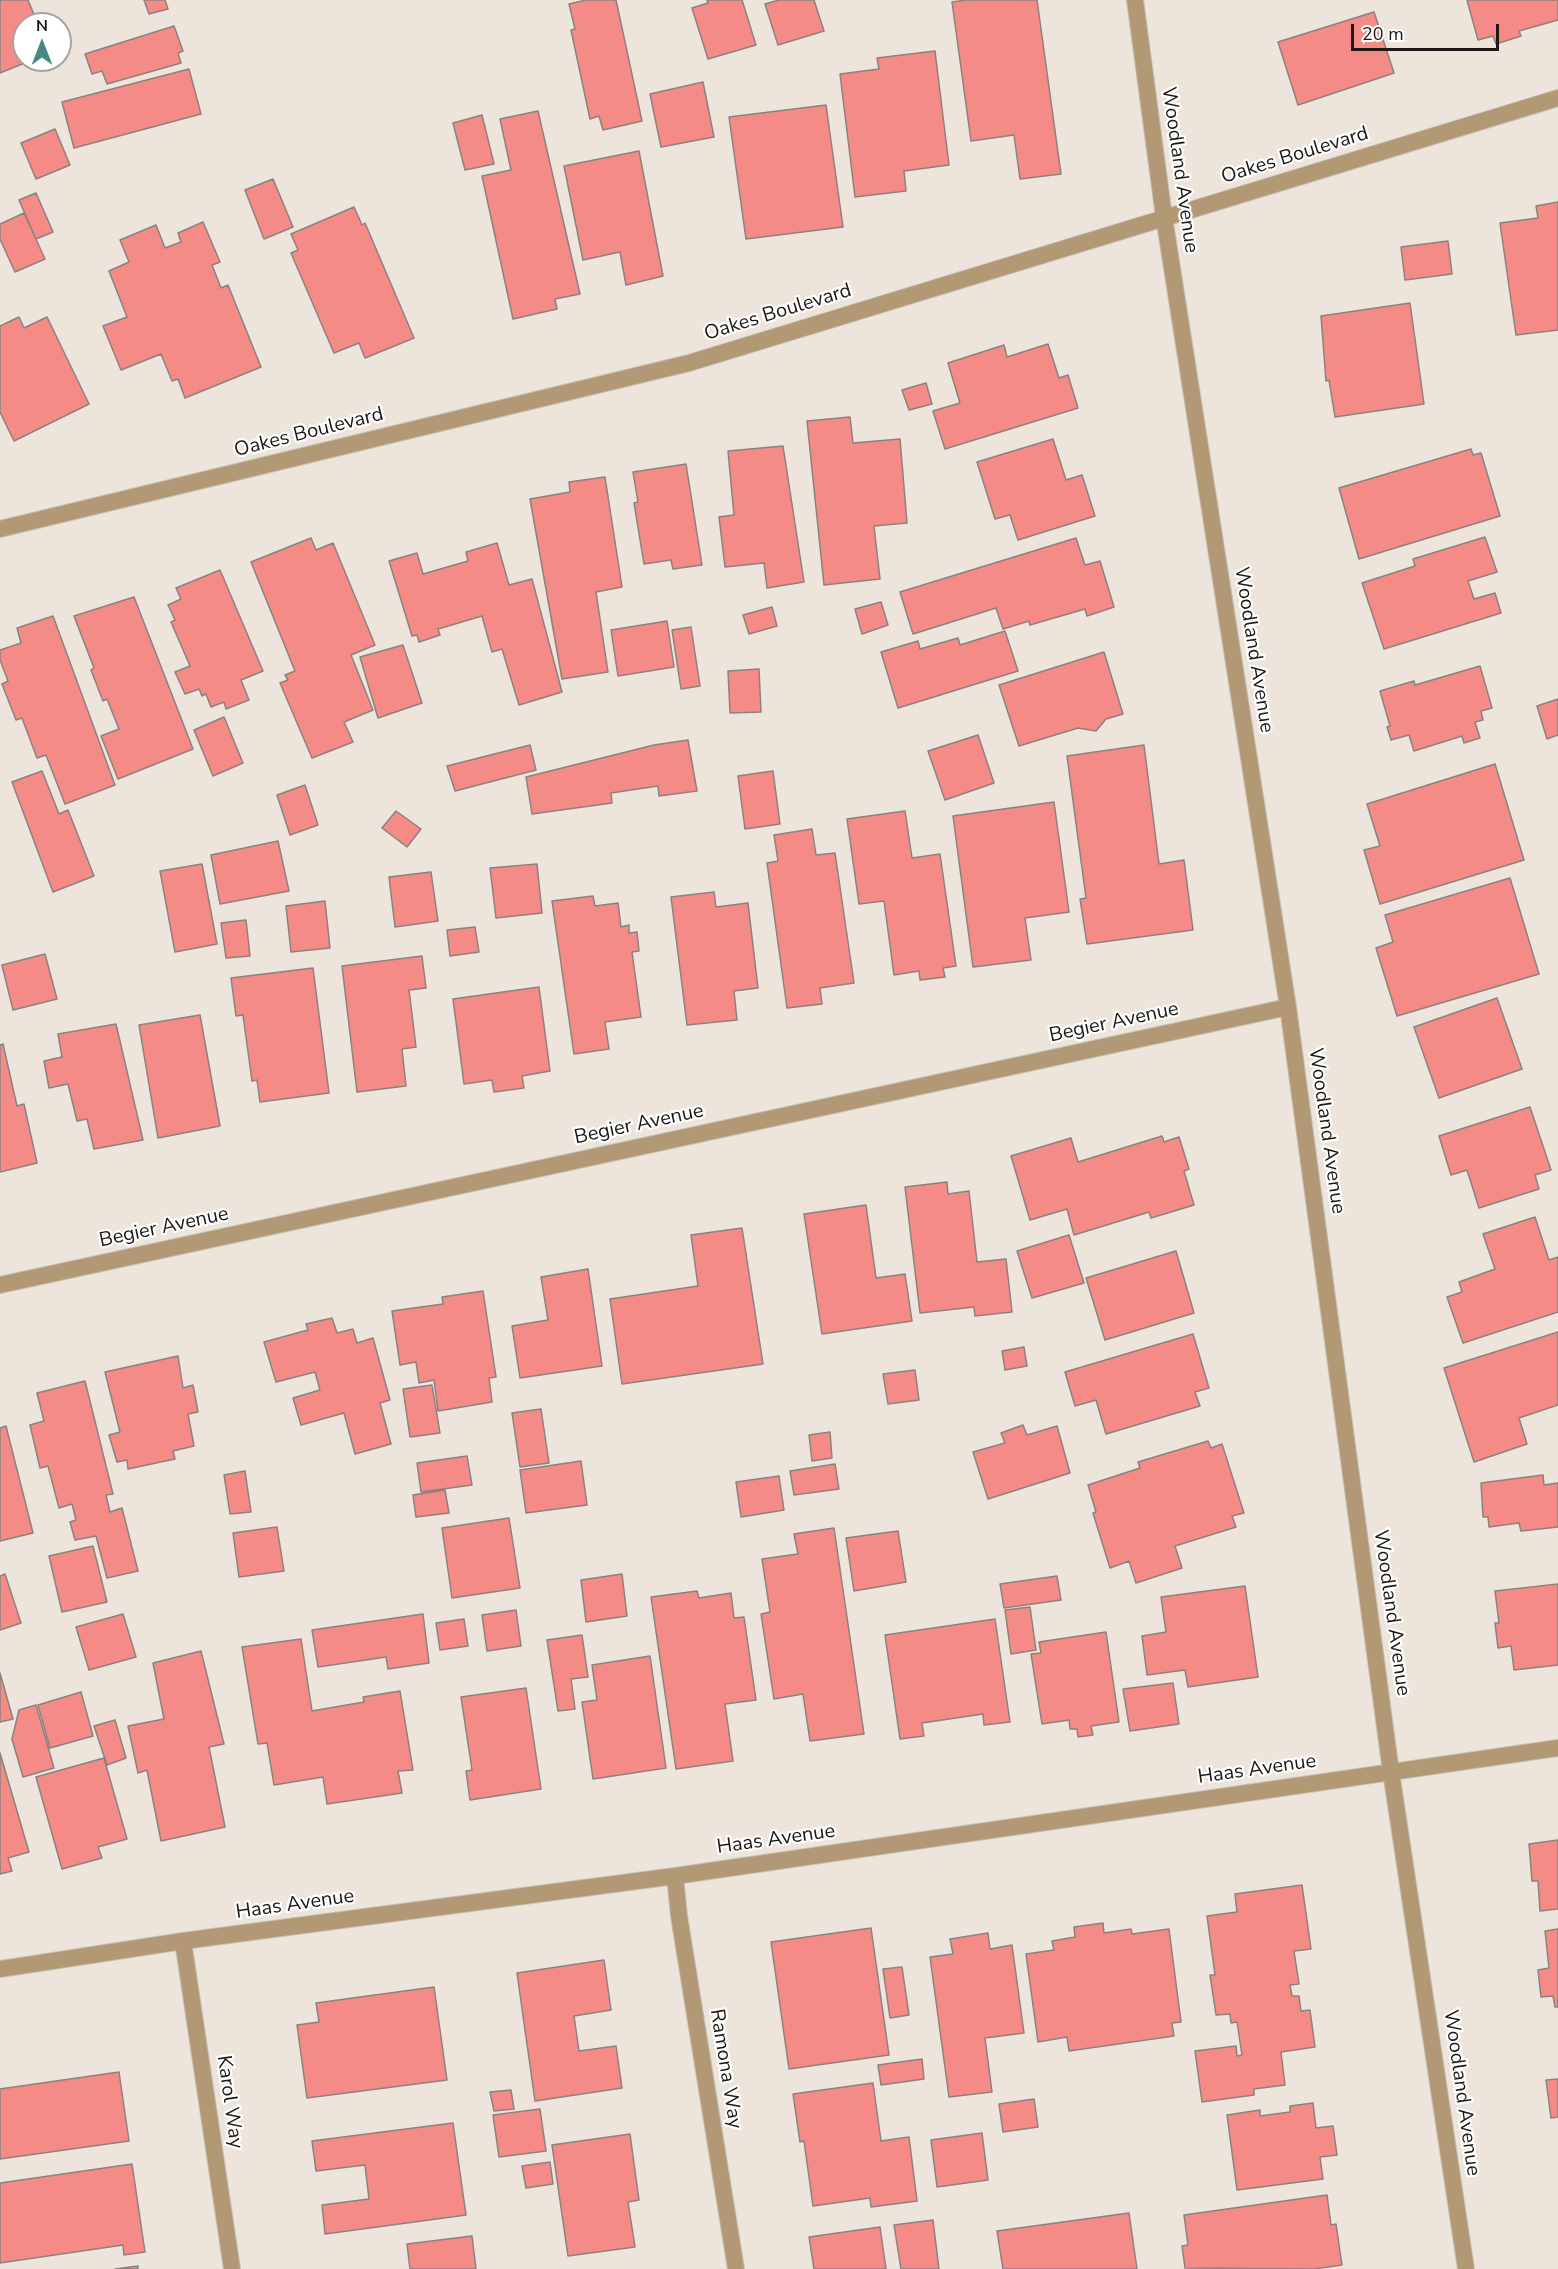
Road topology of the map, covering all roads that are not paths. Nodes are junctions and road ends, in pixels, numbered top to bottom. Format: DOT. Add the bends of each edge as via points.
graph roads {
  1 [pos="1135,0"];
  2 [pos="1558,98"];
  3 [pos="1164,217"];
  4 [pos="0,529"];
  5 [pos="1288,1006"];
  6 [pos="0,1285"];
  7 [pos="1558,1748"];
  8 [pos="1391,1772"];
  9 [pos="675,1876"];
  10 [pos="183,1941"];
  11 [pos="0,1969"];
  12 [pos="232,2269"];
  13 [pos="736,2269"];
  14 [pos="1466,2269"];
  1 -- 3 [label="street, Woodland Avenue"];
  2 -- 3 [label="street, Oakes Boulevard"];
  3 -- 4 [label="street, Oakes Boulevard" via="689,363"];
  3 -- 5 [label="street, Woodland Avenue"];
  5 -- 6 [label="street, Begier Avenue"];
  5 -- 8 [label="street, Woodland Avenue"];
  7 -- 8 [label="street, Haas Avenue"];
  8 -- 9 [label="street, Haas Avenue"];
  8 -- 14 [label="street, Woodland Avenue"];
  9 -- 10 [label="street, Haas Avenue"];
  9 -- 13 [label="street, Ramona Way"];
  10 -- 11 [label="street, Haas Avenue"];
  10 -- 12 [label="street, Karol Way"];
}
